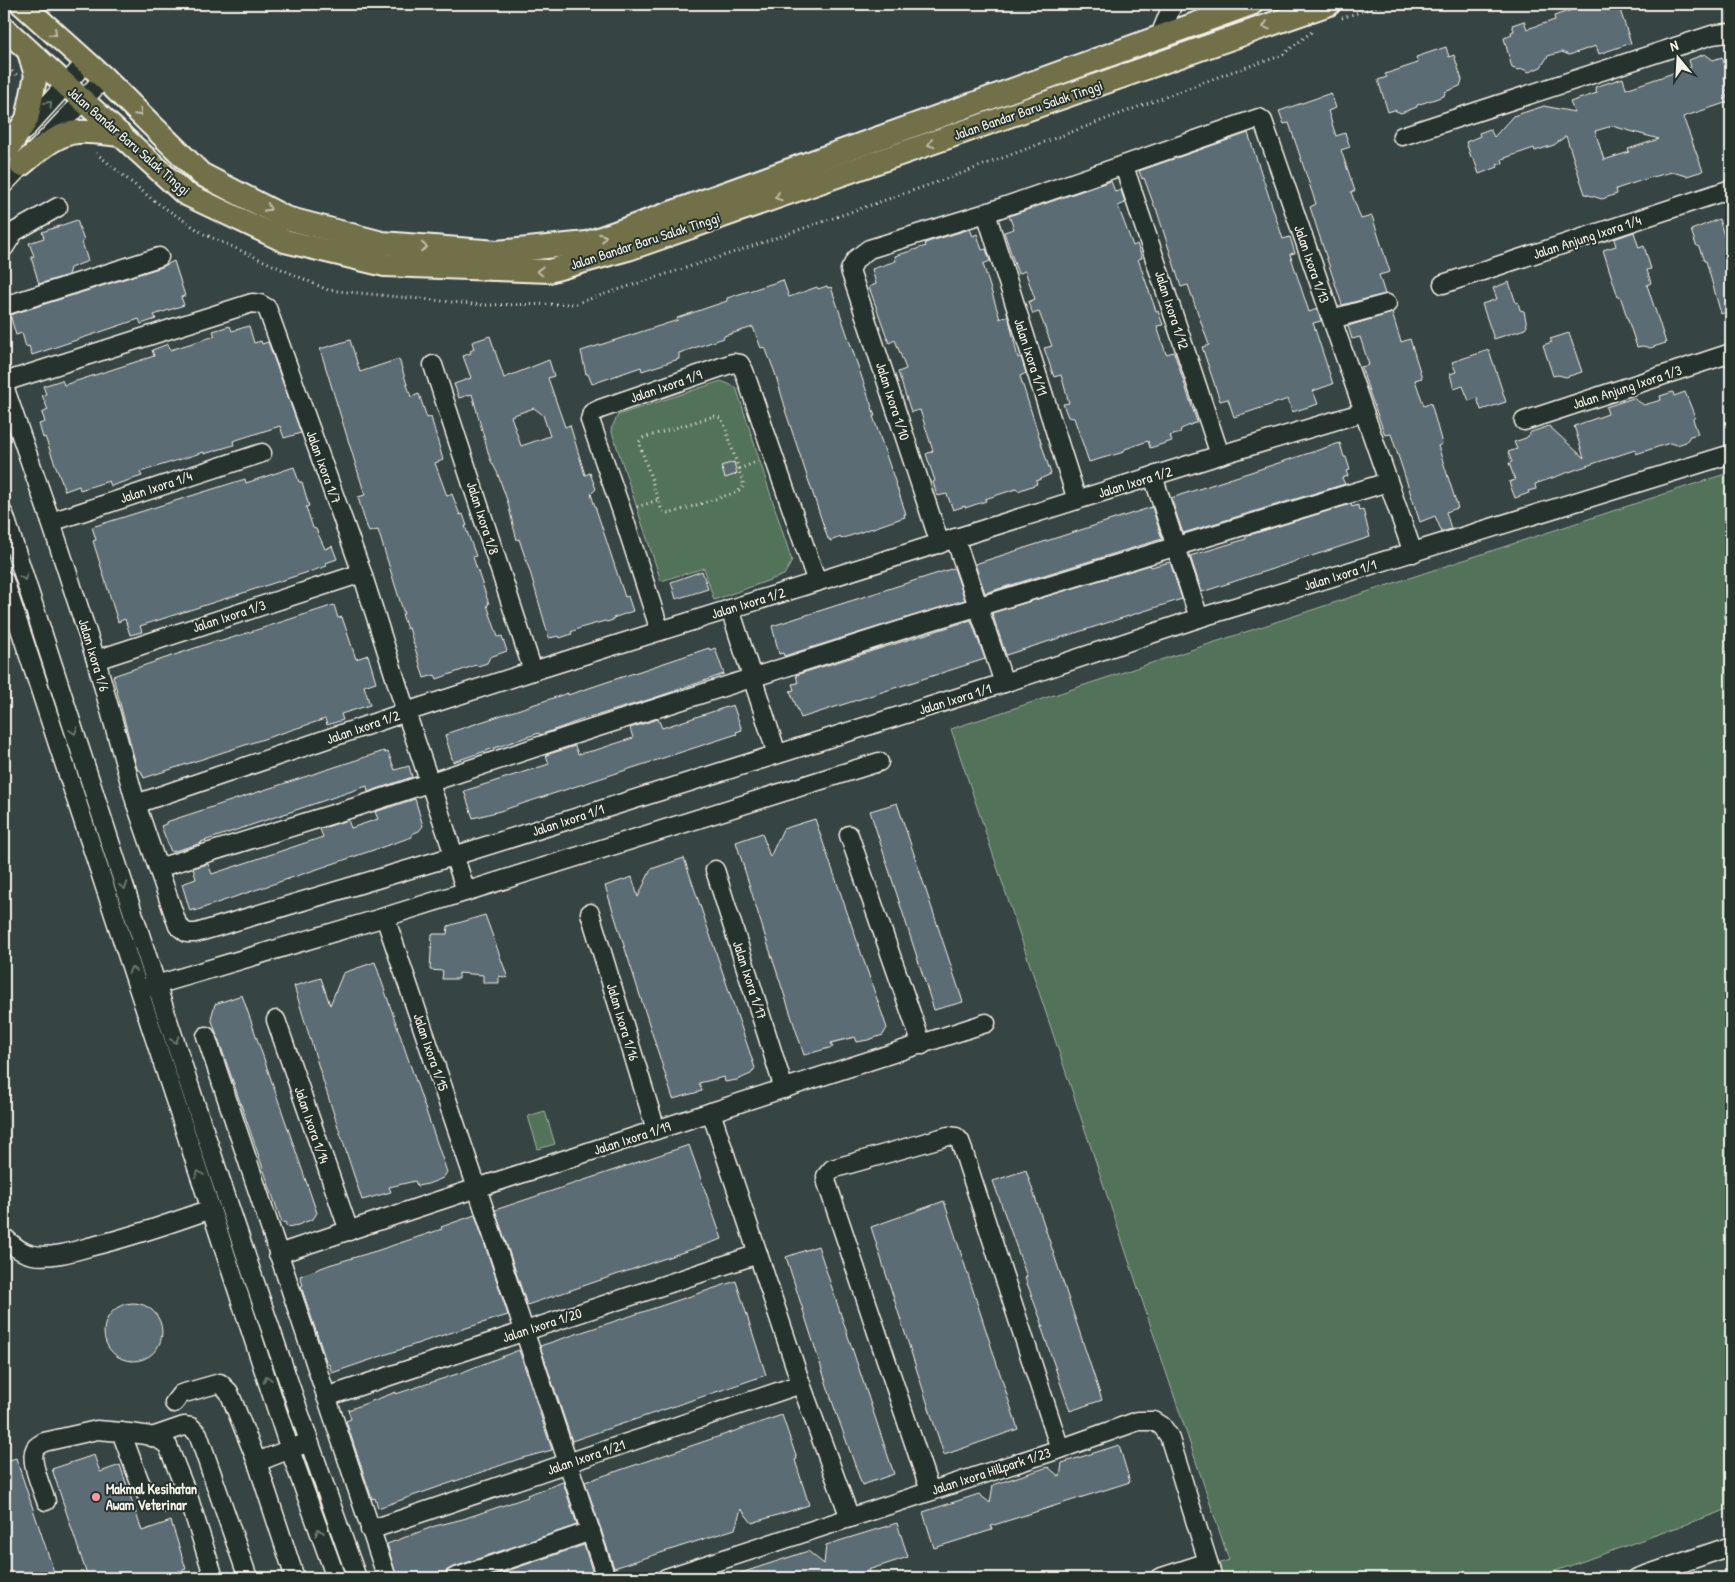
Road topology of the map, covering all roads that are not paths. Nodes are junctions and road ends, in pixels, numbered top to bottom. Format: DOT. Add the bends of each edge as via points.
graph roads {
  1 [pos="22,4"];
  2 [pos="1172,4"];
  3 [pos="1329,4"];
  4 [pos="1239,5"];
  5 [pos="4,28"];
  6 [pos="1731,35"];
  7 [pos="1159,38"];
  8 [pos="30,52"];
  9 [pos="86,62"];
  10 [pos="104,78"];
  11 [pos="66,85"];
  12 [pos="83,100"];
  13 [pos="121,135"];
  14 [pos="1402,136"];
  15 [pos="11,156"];
  16 [pos="1124,166"];
  17 [pos="4,184"];
  18 [pos="1731,189"];
  19 [pos="58,207"];
  20 [pos="986,213"];
  21 [pos="4,248"];
  22 [pos="159,257"];
  23 [pos="1443,284"];
  24 [pos="1386,304"];
  25 [pos="4,306"];
  26 [pos="1332,319"];
  27 [pos="1731,353"];
  28 [pos="433,365"];
  29 [pos="4,384"];
  30 [pos="1364,412"];
  31 [pos="1524,421"];
  32 [pos="262,453"];
  33 [pos="1731,454"];
  34 [pos="1220,455"];
  35 [pos="1153,476"];
  36 [pos="1388,482"];
  37 [pos="1077,500"];
  38 [pos="4,514"];
  39 [pos="51,522"];
  40 [pos="947,541"];
  41 [pos="1176,547"];
  42 [pos="1413,552"];
  43 [pos="362,573"];
  44 [pos="4,580"];
  45 [pos="817,582"];
  46 [pos="978,606"];
  47 [pos="730,609"];
  48 [pos="1199,618"];
  49 [pos="660,631"];
  50 [pos="96,660"];
  51 [pos="532,671"];
  52 [pos="752,677"];
  53 [pos="1004,683"];
  54 [pos="406,712"];
  55 [pos="777,754"];
  56 [pos="879,762"];
  57 [pos="430,783"];
  58 [pos="136,804"];
  59 [pos="848,836"];
  60 [pos="454,856"];
  61 [pos="158,868"];
  62 [pos="715,870"];
  63 [pos="466,891"];
  64 [pos="590,913"];
  65 [pos="385,917"];
  66 [pos="178,926"];
  67 [pos="157,985"];
  68 [pos="138,991"];
  69 [pos="276,1020"];
  70 [pos="986,1023"];
  71 [pos="206,1036"];
  72 [pos="922,1044"];
  73 [pos="784,1089"];
  74 [pos="711,1112"];
  75 [pos="656,1130"];
  76 [pos="477,1188"];
  77 [pos="211,1209"];
  78 [pos="349,1231"];
  79 [pos="4,1237"];
  80 [pos="278,1254"];
  81 [pos="758,1254"];
  82 [pos="525,1331"];
  83 [pos="801,1384"];
  84 [pos="326,1397"];
  85 [pos="174,1403"];
  86 [pos="121,1432"];
  87 [pos="152,1437"];
  88 [pos="309,1442"];
  89 [pos="1060,1449"];
  90 [pos="290,1450"];
  91 [pos="257,1462"];
  92 [pos="568,1462"];
  93 [pos="930,1491"];
  94 [pos="189,1499"];
  95 [pos="46,1501"];
  96 [pos="850,1518"];
  97 [pos="370,1530"];
  98 [pos="591,1531"];
  99 [pos="1731,1546"];
  100 [pos="1210,1570"];
  101 [pos="214,1578"];
  102 [pos="248,1578"];
  103 [pos="295,1578"];
  104 [pos="336,1578"];
  105 [pos="357,1578"];
  106 [pos="387,1578"];
  107 [pos="454,1578"];
  108 [pos="606,1578"];
  109 [pos="666,1578"];
  110 [pos="1159,1578"];
  111 [pos="1637,1578"];
  1 -- 9 [label="main road, Jalan Bandar Baru Salak Tinggi, one-way"];
  2 -- 7 [label="street"];
  3 -- 13 [label="main road, Jalan Bandar Baru Salak Tinggi, one-way" via="628,250 549,271 385,265 285,241 184,193"];
  4 -- 7 [label="main road, Jalan Bandar Baru Salak Tinggi"];
  5 -- 8 [label="main road, Jalan Bandar Baru Salak Tinggi"];
  6 -- 14 [label="street" via="1712,35"];
  10 -- 7 [label="main road, Jalan Bandar Baru Salak Tinggi, one-way" via="201,174 286,218 382,243 496,252 587,243"];
  8 -- 11 [label="main road, Jalan Bandar Baru Salak Tinggi"];
  8 -- 15 [label="main road" via="36,75 27,119"];
  9 -- 10 [label="main road, Jalan Bandar Baru Salak Tinggi"];
  9 -- 11 [label="street"];
  10 -- 12 [label="street"];
  11 -- 12 [label="main road, Jalan Bandar Baru Salak Tinggi"];
  15 -- 11 [label="street, one-way"];
  12 -- 13 [label="main road, Jalan Bandar Baru Salak Tinggi"];
  12 -- 15 [label="street"];
  13 -- 15 [label="main road" via="78,132"];
  15 -- 17 [label="street"];
  16 -- 20 [label="street"];
  16 -- 26 [label="street, Jalan Ixora 1/13" via="1258,118 1263,120"];
  16 -- 34 [label="street, Jalan Ixora 1/12"];
  18 -- 23 [label="street, Jalan Anjung Ixora 1/4"];
  19 -- 21 [label="street" via="14,232"];
  20 -- 37 [label="street, Jalan Ixora 1/11"];
  20 -- 40 [label="street, Jalan Ixora 1/10" via="870,249 856,259 850,270"];
  22 -- 25 [label="street"];
  24 -- 26 [label="street"];
  26 -- 30 [label="street, Jalan Ixora 1/13"];
  27 -- 31 [label="street, Jalan Anjung Ixora 1/3"];
  28 -- 51 [label="street, Jalan Ixora 1/8"];
  29 -- 39 [label="street, Jalan Ixora 1/6"];
  29 -- 43 [label="street, Jalan Ixora 1/7" via="252,303 260,304 267,308"];
  30 -- 34 [label="street, Jalan Ixora 1/2"];
  30 -- 36 [label="street, Jalan Ixora 1/13"];
  32 -- 39 [label="street, Jalan Ixora 1/4"];
  33 -- 42 [label="street, Jalan Ixora 1/1"];
  34 -- 35 [label="street, Jalan Ixora 1/2"];
  35 -- 37 [label="street, Jalan Ixora 1/2"];
  35 -- 41 [label="street"];
  36 -- 41 [label="street"];
  36 -- 42 [label="street, Jalan Ixora 1/13"];
  37 -- 40 [label="street, Jalan Ixora 1/2"];
  38 -- 67 [label="street, one-way"];
  39 -- 50 [label="street, Jalan Ixora 1/6"];
  40 -- 45 [label="street, Jalan Ixora 1/2"];
  40 -- 46 [label="street, Jalan Ixora 1/10"];
  41 -- 46 [label="street"];
  41 -- 48 [label="street"];
  42 -- 48 [label="street, Jalan Ixora 1/1"];
  43 -- 50 [label="street, Jalan Ixora 1/3"];
  43 -- 54 [label="street, Jalan Ixora 1/7"];
  68 -- 44 [label="street, one-way"];
  45 -- 47 [label="street, Jalan Ixora 1/2"];
  45 -- 49 [label="street, Jalan Ixora 1/9" via="740,364 733,363 592,413 590,420"];
  46 -- 52 [label="street"];
  46 -- 53 [label="street, Jalan Ixora 1/10"];
  47 -- 49 [label="street, Jalan Ixora 1/2"];
  47 -- 52 [label="street"];
  48 -- 53 [label="street, Jalan Ixora 1/1"];
  49 -- 51 [label="street, Jalan Ixora 1/2"];
  50 -- 58 [label="street, Jalan Ixora 1/6"];
  51 -- 54 [label="street, Jalan Ixora 1/2"];
  52 -- 55 [label="street"];
  52 -- 57 [label="street"];
  53 -- 55 [label="street, Jalan Ixora 1/1"];
  54 -- 57 [label="street, Jalan Ixora 1/7"];
  54 -- 58 [label="street, Jalan Ixora 1/2"];
  55 -- 60 [label="street, Jalan Ixora 1/1"];
  56 -- 63 [label="street"];
  57 -- 60 [label="street, Jalan Ixora 1/7"];
  57 -- 61 [label="street"];
  58 -- 61 [label="street, Jalan Ixora 1/6"];
  59 -- 72 [label="street"];
  60 -- 63 [label="street, Jalan Ixora 1/7"];
  60 -- 66 [label="street, Jalan Ixora 1/1" via="196,932 188,933"];
  61 -- 66 [label="street, Jalan Ixora 1/6"];
  62 -- 73 [label="street, Jalan Ixora 1/17"];
  63 -- 65 [label="street"];
  64 -- 75 [label="street, Jalan Ixora 1/16"];
  65 -- 67 [label="street"];
  65 -- 76 [label="street, Jalan Ixora 1/15"];
  67 -- 68 [label="street"];
  67 -- 88 [label="street, one-way"];
  77 -- 68 [label="street, one-way"];
  69 -- 78 [label="street, Jalan Ixora 1/14"];
  70 -- 72 [label="street, Jalan Ixora 1/19"];
  71 -- 80 [label="street"];
  72 -- 73 [label="street, Jalan Ixora 1/19"];
  73 -- 74 [label="street, Jalan Ixora 1/19"];
  74 -- 75 [label="street, Jalan Ixora 1/19"];
  74 -- 81 [label="street"];
  75 -- 76 [label="street, Jalan Ixora 1/19"];
  76 -- 78 [label="street, Jalan Ixora 1/19"];
  76 -- 82 [label="street, Jalan Ixora 1/15"];
  77 -- 79 [label="street" via="109,1242 42,1256 30,1255"];
  90 -- 77 [label="street, one-way"];
  78 -- 80 [label="street, Jalan Ixora 1/19"];
  80 -- 84 [label="street"];
  81 -- 82 [label="street, Jalan Ixora 1/20"];
  81 -- 83 [label="street"];
  82 -- 84 [label="street, Jalan Ixora 1/20"];
  82 -- 92 [label="street, Jalan Ixora 1/15"];
  83 -- 92 [label="street, Jalan Ixora 1/21"];
  83 -- 96 [label="street"];
  84 -- 97 [label="street"];
  85 -- 91 [label="street" via="181,1394 220,1383 230,1392"];
  86 -- 87 [label="street"];
  86 -- 94 [label="street" via="146,1494 165,1503"];
  86 -- 95 [label="street" via="97,1430 38,1446 33,1451 33,1460"];
  87 -- 94 [label="street" via="168,1446"];
  87 -- 102 [label="street" via="184,1426 191,1427 198,1434"];
  88 -- 90 [label="street"];
  88 -- 105 [label="street"];
  89 -- 93 [label="street, Jalan Ixora Hillpark 1/23"];
  89 -- 93 [label="street" via="960,1141 948,1136 832,1169 826,1176 827,1183"];
  89 -- 100 [label="street, Jalan Ixora Hillpark 1/23" via="1138,1421 1154,1421 1162,1426 1169,1436"];
  90 -- 91 [label="street"];
  104 -- 90 [label="street, one-way"];
  91 -- 103 [label="street"];
  92 -- 97 [label="street, Jalan Ixora 1/21"];
  92 -- 98 [label="street, Jalan Ixora 1/15"];
  93 -- 96 [label="street, Jalan Ixora Hillpark 1/23"];
  94 -- 101 [label="street"];
  96 -- 109 [label="street, Jalan Ixora Hillpark 1/23"];
  97 -- 106 [label="street"];
  98 -- 107 [label="street"];
  98 -- 108 [label="street, Jalan Ixora 1/15"];
  99 -- 111 [label="street"];
  100 -- 110 [label="street"];
}
